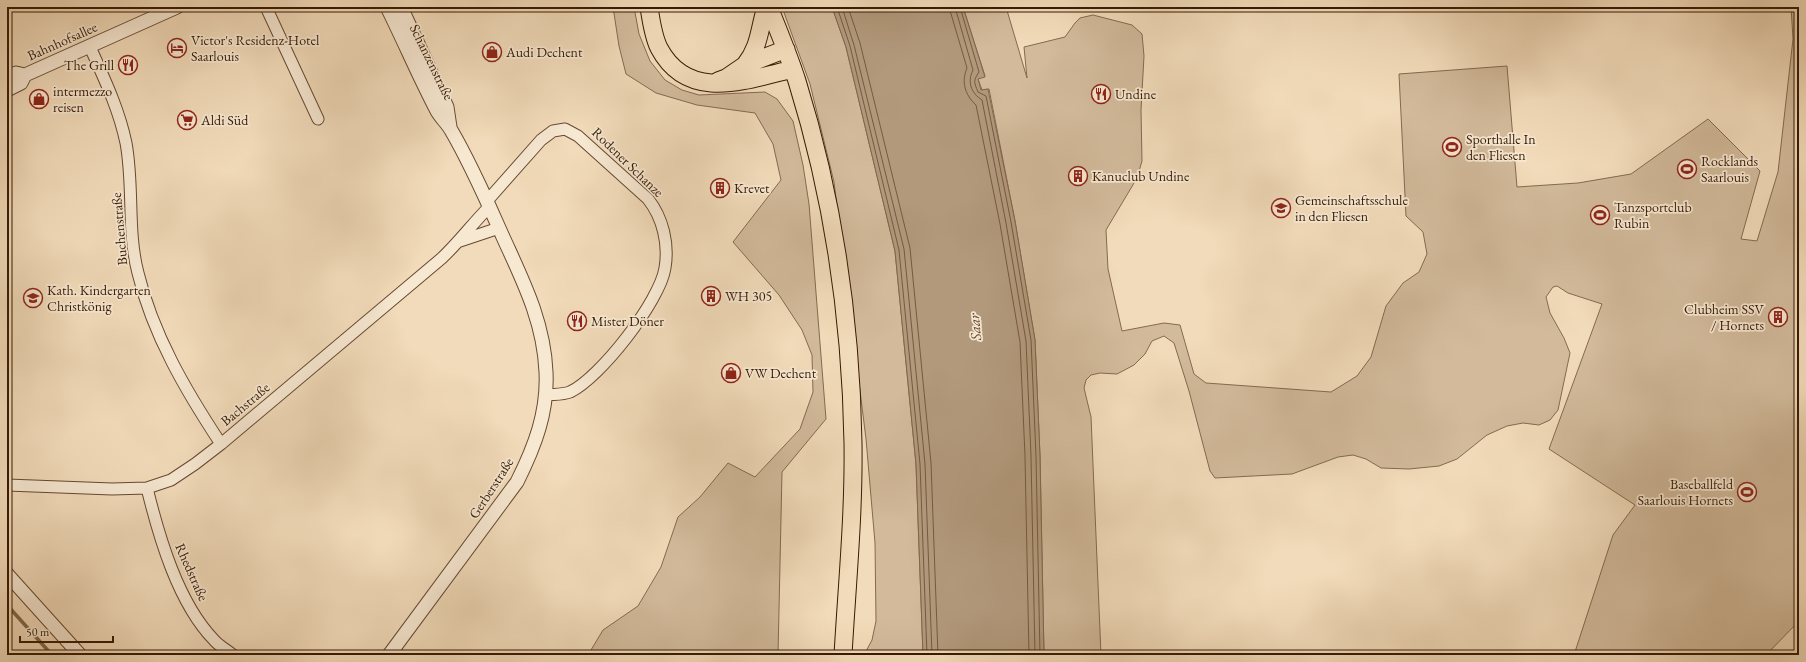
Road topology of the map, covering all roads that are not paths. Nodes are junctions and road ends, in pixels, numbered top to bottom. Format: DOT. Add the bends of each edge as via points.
graph roads {
  1 [pos="177,7"];
  2 [pos="266,7"];
  3 [pos="387,7"];
  4 [pos="401,7"];
  5 [pos="411,7"];
  6 [pos="649,7"];
  7 [pos="768,7"];
  8 [pos="419,44"];
  9 [pos="90,47"];
  10 [pos="786,49"];
  11 [pos="745,65"];
  12 [pos="793,69"];
  13 [pos="25,75"];
  14 [pos="7,77"];
  15 [pos="714,83"];
  16 [pos="7,90"];
  17 [pos="318,119"];
  18 [pos="451,130"];
  19 [pos="488,204"];
  20 [pos="499,228"];
  21 [pos="460,241"];
  22 [pos="546,395"];
  23 [pos="221,444"];
  24 [pos="7,485"];
  25 [pos="147,488"];
  26 [pos="7,574"];
  27 [pos="80,655"];
  28 [pos="233,655"];
  29 [pos="389,655"];
  30 [pos="843,655"];
  1 -- 9 [label="street, Bahnhofsallee"];
  2 -- 17 [label="street"];
  3 -- 18 [label="street, Schanzenstraße" via="438,112"];
  4 -- 8 [label="street, Schanzenstraße"];
  5 -- 8 [label="street"];
  6 -- 15 [label="main road" via="658,47 675,70 688,78"];
  7 -- 10 [label="main road"];
  7 -- 11 [label="main road" via="758,43"];
  8 -- 18 [label="street, Schanzenstraße" via="447,107"];
  9 -- 13 [label="street, Bahnhofsallee"];
  9 -- 23 [label="street, Buchenstraße" via="120,116 126,144 136,265 151,312 167,353 190,396"];
  10 -- 11 [label="main road"];
  10 -- 12 [label="main road"];
  11 -- 15 [label="main road"];
  12 -- 15 [label="main road" via="733,83"];
  12 -- 30 [label="main road" via="827,199 846,326 853,444"];
  13 -- 14 [label="street, Bahnhofsallee" via="16,73"];
  13 -- 16 [label="street, Bahnhofsallee" via="21,83"];
  18 -- 19 [label="street, Schanzenstraße"];
  19 -- 20 [label="street, Gerberstraße"];
  19 -- 21 [label="street, Bachstraße"];
  19 -- 22 [label="street, Rodener Schanze" via="541,140 553,131 565,129 578,136 648,199 656,210 664,234 665,270 644,315 585,383 569,392"];
  20 -- 21 [label="street, Bachstraße"];
  20 -- 22 [label="street, Gerberstraße" via="531,297 539,321 543,342"];
  21 -- 23 [label="street, Bachstraße"];
  22 -- 29 [label="street, Gerberstraße" via="532,452 517,482"];
  23 -- 25 [label="street, Bachstraße" via="171,480"];
  24 -- 25 [label="street, Bachstraße" via="112,490"];
  25 -- 28 [label="street, Rhedstraße" via="156,524 186,600 215,641"];
  26 -- 27 [label="street"];
}
